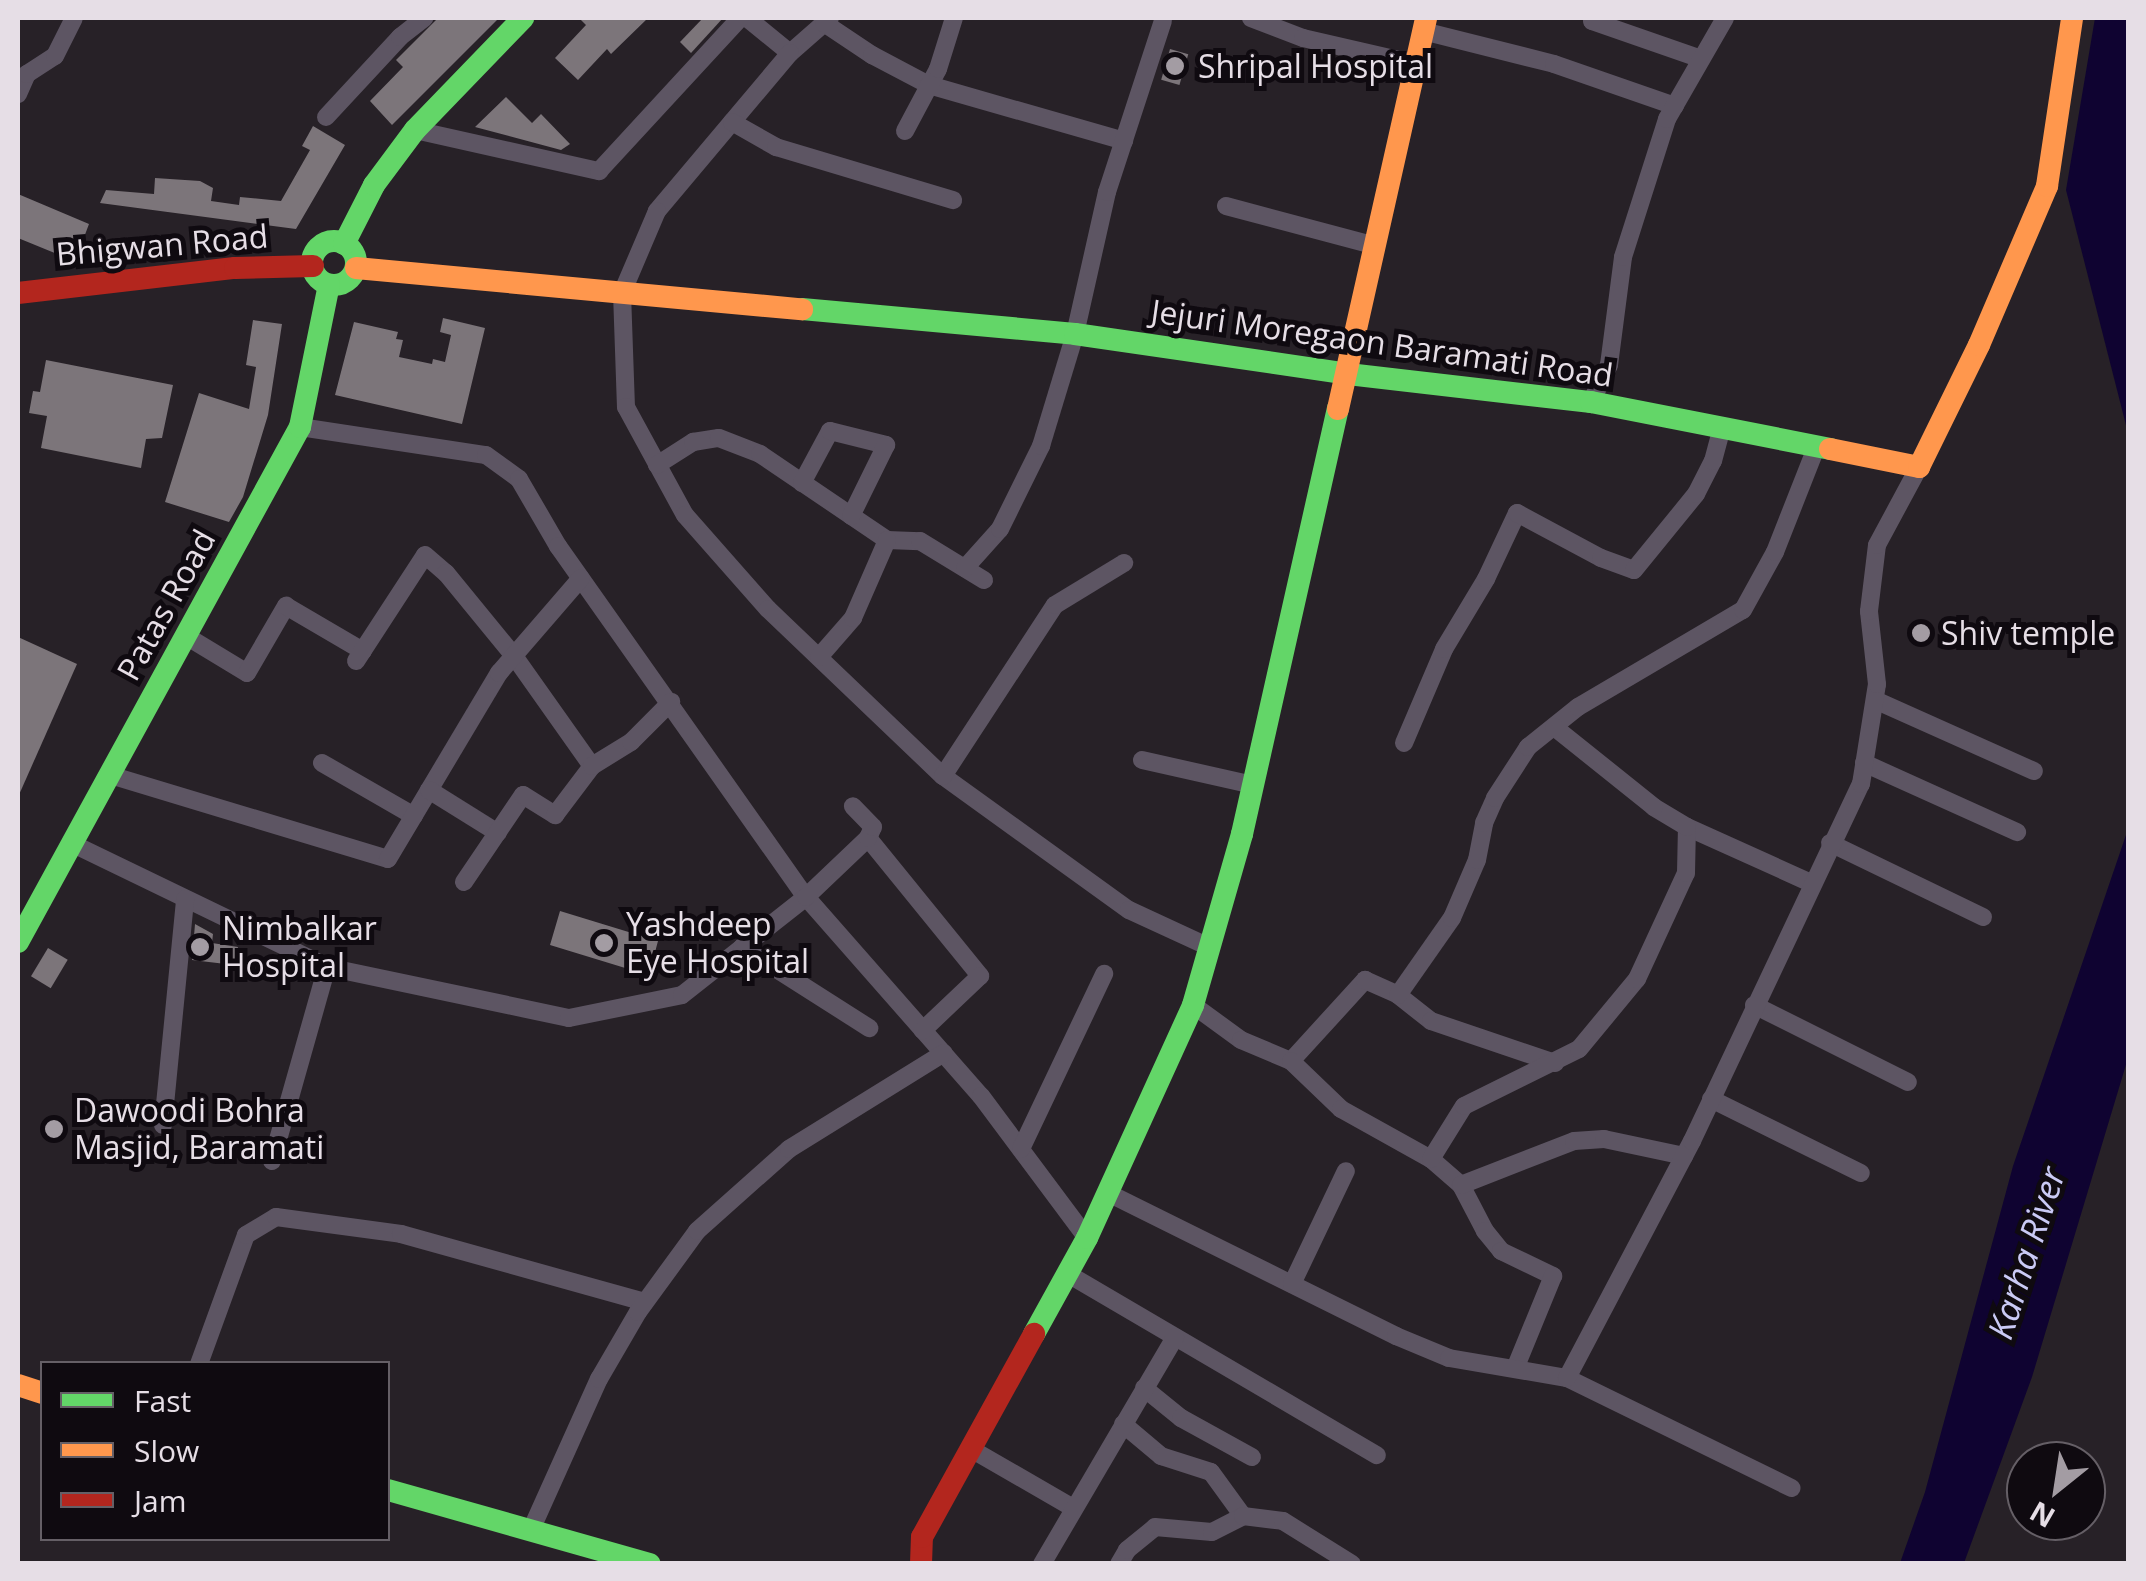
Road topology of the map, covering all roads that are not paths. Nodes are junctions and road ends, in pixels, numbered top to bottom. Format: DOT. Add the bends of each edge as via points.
graph roads {
  1 [pos="74,18"];
  2 [pos="424,18"];
  3 [pos="523,18"];
  4 [pos="744,18"];
  5 [pos="954,18"];
  6 [pos="1251,18"];
  7 [pos="1593,18"];
  8 [pos="1725,18"];
  9 [pos="2072,18"];
  10 [pos="1166,19"];
  11 [pos="827,20"];
  12 [pos="1425,24"];
  13 [pos="790,54"];
  14 [pos="1701,60"];
  15 [pos="1416,64"];
  16 [pos="929,85"];
  17 [pos="18,94"];
  18 [pos="1675,106"];
  19 [pos="326,116"];
  20 [pos="732,122"];
  21 [pos="415,130"];
  22 [pos="905,131"];
  23 [pos="1124,141"];
  24 [pos="953,200"];
  25 [pos="1226,206"];
  26 [pos="344,244"];
  27 [pos="1376,246"];
  28 [pos="312,266"];
  29 [pos="356,268"];
  30 [pos="329,284"];
  31 [pos="21,289"];
  32 [pos="622,293"];
  33 [pos="1075,334"];
  34 [pos="1348,374"];
  35 [pos="1591,402"];
  36 [pos="300,428"];
  37 [pos="1722,428"];
  38 [pos="1816,448"];
  39 [pos="657,464"];
  40 [pos="1919,467"];
  41 [pos="802,483"];
  42 [pos="851,516"];
  43 [pos="887,540"];
  44 [pos="1124,563"];
  45 [pos="965,568"];
  46 [pos="581,578"];
  47 [pos="984,580"];
  48 [pos="186,636"];
  49 [pos="514,656"];
  50 [pos="819,657"];
  51 [pos="1875,700"];
  52 [pos="671,702"];
  53 [pos="1554,726"];
  54 [pos="1404,742"];
  55 [pos="1142,760"];
  56 [pos="1864,762"];
  57 [pos="322,763"];
  58 [pos="592,766"];
  59 [pos="2034,771"];
  60 [pos="110,775"];
  61 [pos="944,776"];
  62 [pos="1253,785"];
  63 [pos="429,790"];
  64 [pos="852,806"];
  65 [pos="414,816"];
  66 [pos="1687,827"];
  67 [pos="2017,832"];
  68 [pos="498,833"];
  69 [pos="868,838"];
  70 [pos="73,844"];
  71 [pos="1830,844"];
  72 [pos="464,882"];
  73 [pos="1811,883"];
  74 [pos="806,897"];
  75 [pos="186,899"];
  76 [pos="1983,918"];
  77 [pos="18,942"];
  78 [pos="742,947"];
  79 [pos="1210,947"];
  80 [pos="327,968"];
  81 [pos="1104,974"];
  82 [pos="1398,995"];
  83 [pos="1193,1005"];
  84 [pos="1754,1005"];
  85 [pos="869,1028"];
  86 [pos="923,1030"];
  87 [pos="944,1053"];
  88 [pos="1291,1062"];
  89 [pos="1554,1063"];
  90 [pos="1908,1082"];
  91 [pos="1711,1099"];
  92 [pos="163,1125"];
  93 [pos="1021,1150"];
  94 [pos="1684,1156"];
  95 [pos="1431,1159"];
  96 [pos="272,1160"];
  97 [pos="1346,1171"];
  98 [pos="1861,1174"];
  99 [pos="1461,1186"];
  100 [pos="1108,1194"];
  101 [pos="1088,1238"];
  102 [pos="1068,1274"];
  103 [pos="1292,1284"];
  104 [pos="645,1302"];
  105 [pos="1175,1337"];
  106 [pos="201,1361"];
  107 [pos="1516,1366"];
  108 [pos="1568,1378"];
  109 [pos="1144,1388"];
  110 [pos="1123,1424"];
  111 [pos="971,1450"];
  112 [pos="1377,1455"];
  113 [pos="1252,1457"];
  114 [pos="1792,1488"];
  115 [pos="390,1491"];
  116 [pos="1073,1508"];
  117 [pos="1243,1516"];
  118 [pos="531,1530"];
  119 [pos="1327,1547"];
  120 [pos="650,1564"];
  121 [pos="921,1564"];
  122 [pos="1042,1564"];
  123 [pos="1119,1564"];
  124 [pos="1314,1564"];
  125 [pos="1352,1564"];
  1 -- 17 [label="street" via="56,56 27,74"];
  2 -- 19 [label="street"];
  3 -- 21 [label="street"];
  4 -- 13 [label="street"];
  4 -- 21 [label="street" via="599,171"];
  5 -- 16 [label="street"];
  6 -- 15 [label="street" via="1303,38"];
  7 -- 14 [label="street"];
  8 -- 14 [label="street"];
  9 -- 40 [label="street" via="2047,186"];
  10 -- 23 [label="street"];
  11 -- 13 [label="street"];
  11 -- 16 [label="street" via="872,55"];
  12 -- 15 [label="street"];
  12 -- 18 [label="street"];
  13 -- 20 [label="street"];
  14 -- 18 [label="street"];
  15 -- 27 [label="street"];
  16 -- 22 [label="street"];
  16 -- 23 [label="street"];
  18 -- 35 [label="street" via="1624,257 1609,365"];
  20 -- 24 [label="street" via="776,147"];
  20 -- 32 [label="street" via="657,211"];
  21 -- 26 [label="street" via="374,185"];
  23 -- 33 [label="street"];
  25 -- 27 [label="street"];
  26 -- 28 [label="street" via="325,243"];
  26 -- 29 [label="street"];
  27 -- 34 [label="street"];
  28 -- 30 [label="street"];
  28 -- 31 [label="street, Bhigwan Road"];
  29 -- 30 [label="street" via="349,280"];
  29 -- 32 [label="street, Jejuri Moregaon Baramati Road"];
  30 -- 36 [label="street, Patas Road"];
  32 -- 33 [label="street, Jejuri Moregaon Baramati Road"];
  32 -- 39 [label="street" via="626,408"];
  33 -- 34 [label="street, Jejuri Moregaon Baramati Road"];
  33 -- 45 [label="street" via="1041,446 1000,530"];
  34 -- 35 [label="street, Jejuri Moregaon Baramati Road"];
  34 -- 62 [label="street"];
  35 -- 37 [label="street, Jejuri Moregaon Baramati Road"];
  36 -- 46 [label="street" via="486,454 518,479"];
  36 -- 48 [label="street, Patas Road"];
  37 -- 38 [label="street, Jejuri Moregaon Baramati Road"];
  37 -- 54 [label="street" via="1696,494 1634,570 1517,513 1444,648"];
  38 -- 40 [label="street, Jejuri Moregaon Baramati Road"];
  38 -- 53 [label="street" via="1743,610"];
  39 -- 41 [label="street" via="693,442 719,438 760,454"];
  39 -- 50 [label="street" via="686,514"];
  40 -- 51 [label="street" via="1877,545 1869,612"];
  41 -- 42 [label="street"];
  41 -- 42 [label="street" via="830,431 886,445"];
  42 -- 43 [label="street"];
  43 -- 45 [label="street" via="920,542"];
  43 -- 50 [label="street" via="852,618"];
  44 -- 61 [label="street" via="1055,605"];
  45 -- 47 [label="street"];
  46 -- 49 [label="street"];
  46 -- 52 [label="street"];
  48 -- 49 [label="street" via="247,673 286,606 359,656 424,555"];
  48 -- 60 [label="street, Patas Road"];
  49 -- 58 [label="street"];
  49 -- 63 [label="street"];
  50 -- 61 [label="street"];
  51 -- 56 [label="street"];
  51 -- 59 [label="street"];
  52 -- 58 [label="street" via="631,742"];
  52 -- 74 [label="street"];
  53 -- 66 [label="street"];
  53 -- 82 [label="street" via="1528,747 1495,798 1452,918"];
  55 -- 62 [label="street"];
  56 -- 67 [label="street"];
  56 -- 71 [label="street"];
  57 -- 65 [label="street"];
  58 -- 68 [label="street" via="555,815 524,795"];
  60 -- 65 [label="street" via="388,859"];
  60 -- 70 [label="street, Patas Road"];
  61 -- 79 [label="street" via="1128,910"];
  62 -- 79 [label="street"];
  63 -- 65 [label="street"];
  63 -- 68 [label="street"];
  64 -- 69 [label="street" via="873,827"];
  66 -- 73 [label="street"];
  66 -- 89 [label="street" via="1686,873 1638,978 1578,1050"];
  68 -- 72 [label="street"];
  69 -- 74 [label="street"];
  69 -- 86 [label="street" via="980,976"];
  70 -- 75 [label="street"];
  70 -- 77 [label="street, Patas Road"];
  71 -- 73 [label="street"];
  71 -- 76 [label="street"];
  73 -- 84 [label="street"];
  74 -- 78 [label="street"];
  74 -- 86 [label="street"];
  75 -- 80 [label="street"];
  75 -- 92 [label="street"];
  78 -- 80 [label="street" via="682,995 569,1018"];
  78 -- 85 [label="street"];
  79 -- 83 [label="street"];
  80 -- 96 [label="street"];
  81 -- 93 [label="street"];
  82 -- 88 [label="street" via="1365,980"];
  82 -- 89 [label="street" via="1431,1021"];
  83 -- 88 [label="street" via="1241,1040"];
  83 -- 100 [label="street"];
  84 -- 90 [label="street"];
  84 -- 91 [label="street"];
  86 -- 87 [label="street"];
  87 -- 93 [label="street"];
  87 -- 104 [label="street" via="789,1149 697,1231"];
  88 -- 95 [label="street" via="1341,1109"];
  89 -- 95 [label="street" via="1464,1106"];
  91 -- 94 [label="street"];
  91 -- 98 [label="street"];
  93 -- 101 [label="street"];
  94 -- 99 [label="street" via="1604,1138 1574,1141"];
  94 -- 108 [label="street"];
  95 -- 99 [label="street"];
  97 -- 103 [label="street"];
  99 -- 107 [label="street" via="1501,1251 1553,1276"];
  100 -- 101 [label="street"];
  100 -- 103 [label="street"];
  101 -- 102 [label="street"];
  102 -- 105 [label="street"];
  102 -- 111 [label="street"];
  103 -- 107 [label="street" via="1449,1358"];
  104 -- 106 [label="street" via="401,1234 276,1217 246,1235"];
  104 -- 118 [label="street" via="599,1378"];
  105 -- 109 [label="street"];
  105 -- 112 [label="street"];
  107 -- 108 [label="street"];
  108 -- 114 [label="street"];
  109 -- 110 [label="street"];
  109 -- 113 [label="street" via="1180,1418"];
  110 -- 116 [label="street"];
  110 -- 117 [label="street" via="1162,1456 1211,1472"];
  111 -- 116 [label="street"];
  111 -- 121 [label="street" via="922,1537"];
  115 -- 118 [label="street"];
  116 -- 122 [label="street"];
  117 -- 119 [label="street" via="1283,1521"];
  117 -- 123 [label="street" via="1212,1532 1155,1527"];
  118 -- 120 [label="street"];
  119 -- 124 [label="street"];
  119 -- 125 [label="street"];
}
